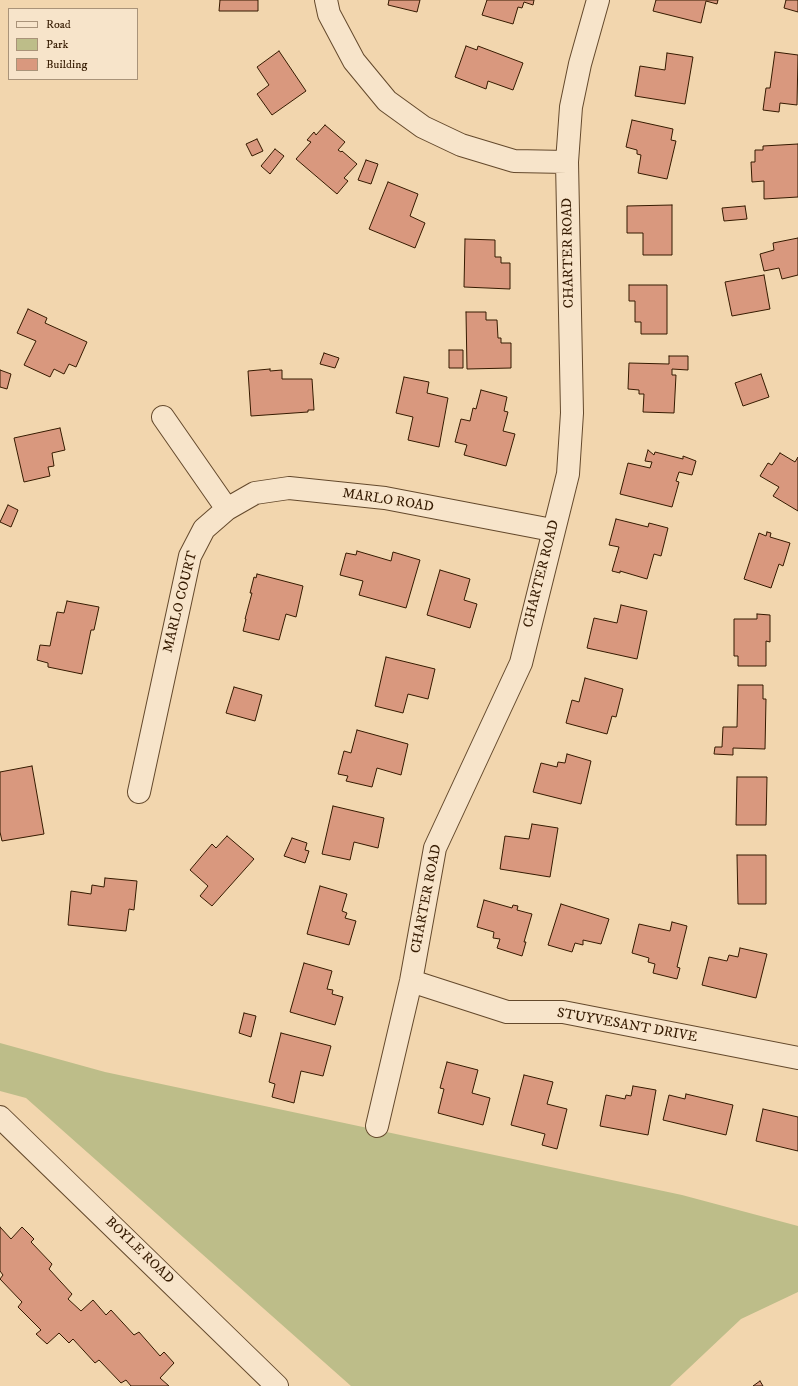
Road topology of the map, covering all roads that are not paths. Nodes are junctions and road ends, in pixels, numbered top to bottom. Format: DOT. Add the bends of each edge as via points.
graph roads {
  1 [pos="326,0"];
  2 [pos="598,0"];
  3 [pos="567,162"];
  4 [pos="164,417"];
  5 [pos="227,509"];
  6 [pos="552,530"];
  7 [pos="139,792"];
  8 [pos="411,981"];
  9 [pos="798,1058"];
  10 [pos="0,1117"];
  11 [pos="377,1126"];
  12 [pos="277,1386"];
  1 -- 3 [label="street" via="329,14 354,61 387,101 423,127 461,145 514,161"];
  2 -- 3 [label="street, CHARTER ROAD" via="571,107"];
  3 -- 6 [label="street, CHARTER ROAD" via="572,413 568,474"];
  4 -- 5 [label="street"];
  5 -- 6 [label="street, MARLO ROAD" via="255,493 289,488 386,498"];
  5 -- 7 [label="street, MARLO COURT" via="204,529 190,556"];
  6 -- 8 [label="street, CHARTER ROAD" via="521,662 435,848"];
  8 -- 9 [label="street, STUYVESANT DRIVE" via="507,1012 563,1012"];
  8 -- 11 [label="street, CHARTER ROAD"];
  10 -- 12 [label="street, BOYLE ROAD"];
}
